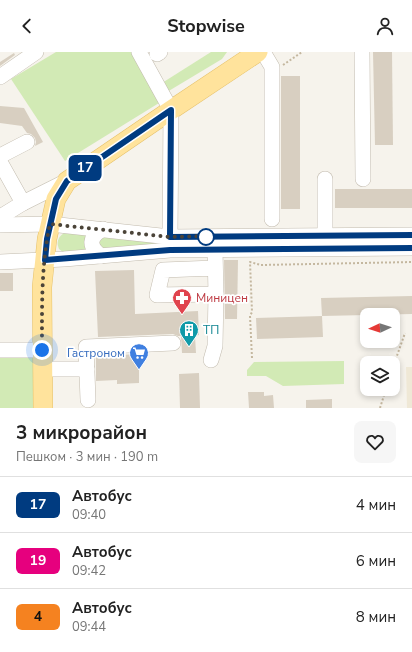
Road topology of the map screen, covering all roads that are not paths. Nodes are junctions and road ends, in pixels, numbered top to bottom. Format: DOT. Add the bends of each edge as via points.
graph roads {
  1 [pos="36,52"];
  2 [pos="139,52"];
  3 [pos="362,52"];
  4 [pos="254,54"];
  5 [pos="0,77"];
  6 [pos="171,110"];
  7 [pos="28,142"];
  8 [pos="0,156"];
  9 [pos="0,162"];
  10 [pos="325,179"];
  11 [pos="363,179"];
  12 [pos="67,181"];
  13 [pos="23,203"];
  14 [pos="0,217"];
  15 [pos="272,219"];
  16 [pos="50,224"];
  17 [pos="0,225"];
  18 [pos="103,229"];
  19 [pos="412,235"];
  20 [pos="325,236"];
  21 [pos="170,237"];
  22 [pos="412,248"];
  23 [pos="215,250"];
  24 [pos="101,256"];
  25 [pos="45,260"];
  26 [pos="0,262"];
  27 [pos="215,268"];
  28 [pos="216,294"];
  29 [pos="173,343"];
  30 [pos="0,350"];
  31 [pos="42,350"];
  32 [pos="211,360"];
  33 [pos="87,369"];
  34 [pos="43,370"];
  35 [pos="88,400"];
  36 [pos="43,408"];
  1 -- 5 [label="street"];
  2 -- 6 [label="street"];
  3 -- 11 [label="street"];
  4 -- 6 [label="main road"];
  4 -- 15 [label="street" via="272,67"];
  6 -- 12 [label="main road"];
  6 -- 21 [label="street"];
  7 -- 8 [label="street"];
  9 -- 13 [label="street"];
  10 -- 20 [label="street"];
  12 -- 13 [label="street"];
  12 -- 16 [label="main road" via="56,199"];
  13 -- 14 [label="street"];
  16 -- 17 [label="street"];
  16 -- 18 [label="street"];
  16 -- 25 [label="main road"];
  18 -- 21 [label="street"];
  18 -- 24 [label="street" via="95,233 92,240 96,252"];
  19 -- 20 [label="street"];
  20 -- 21 [label="street"];
  22 -- 23 [label="street"];
  23 -- 24 [label="street" via="170,250"];
  23 -- 27 [label="street"];
  24 -- 25 [label="street"];
  25 -- 26 [label="street"];
  25 -- 31 [label="main road" via="42,287"];
  27 -- 28 [label="street"];
  27 -- 28 [label="street" via="163,270 157,295"];
  28 -- 32 [label="street" via="215,346"];
  29 -- 33 [label="street" via="86,347"];
  30 -- 31 [label="street"];
  31 -- 34 [label="main road"];
  33 -- 34 [label="street"];
  33 -- 35 [label="street"];
  34 -- 36 [label="main road"];
}
